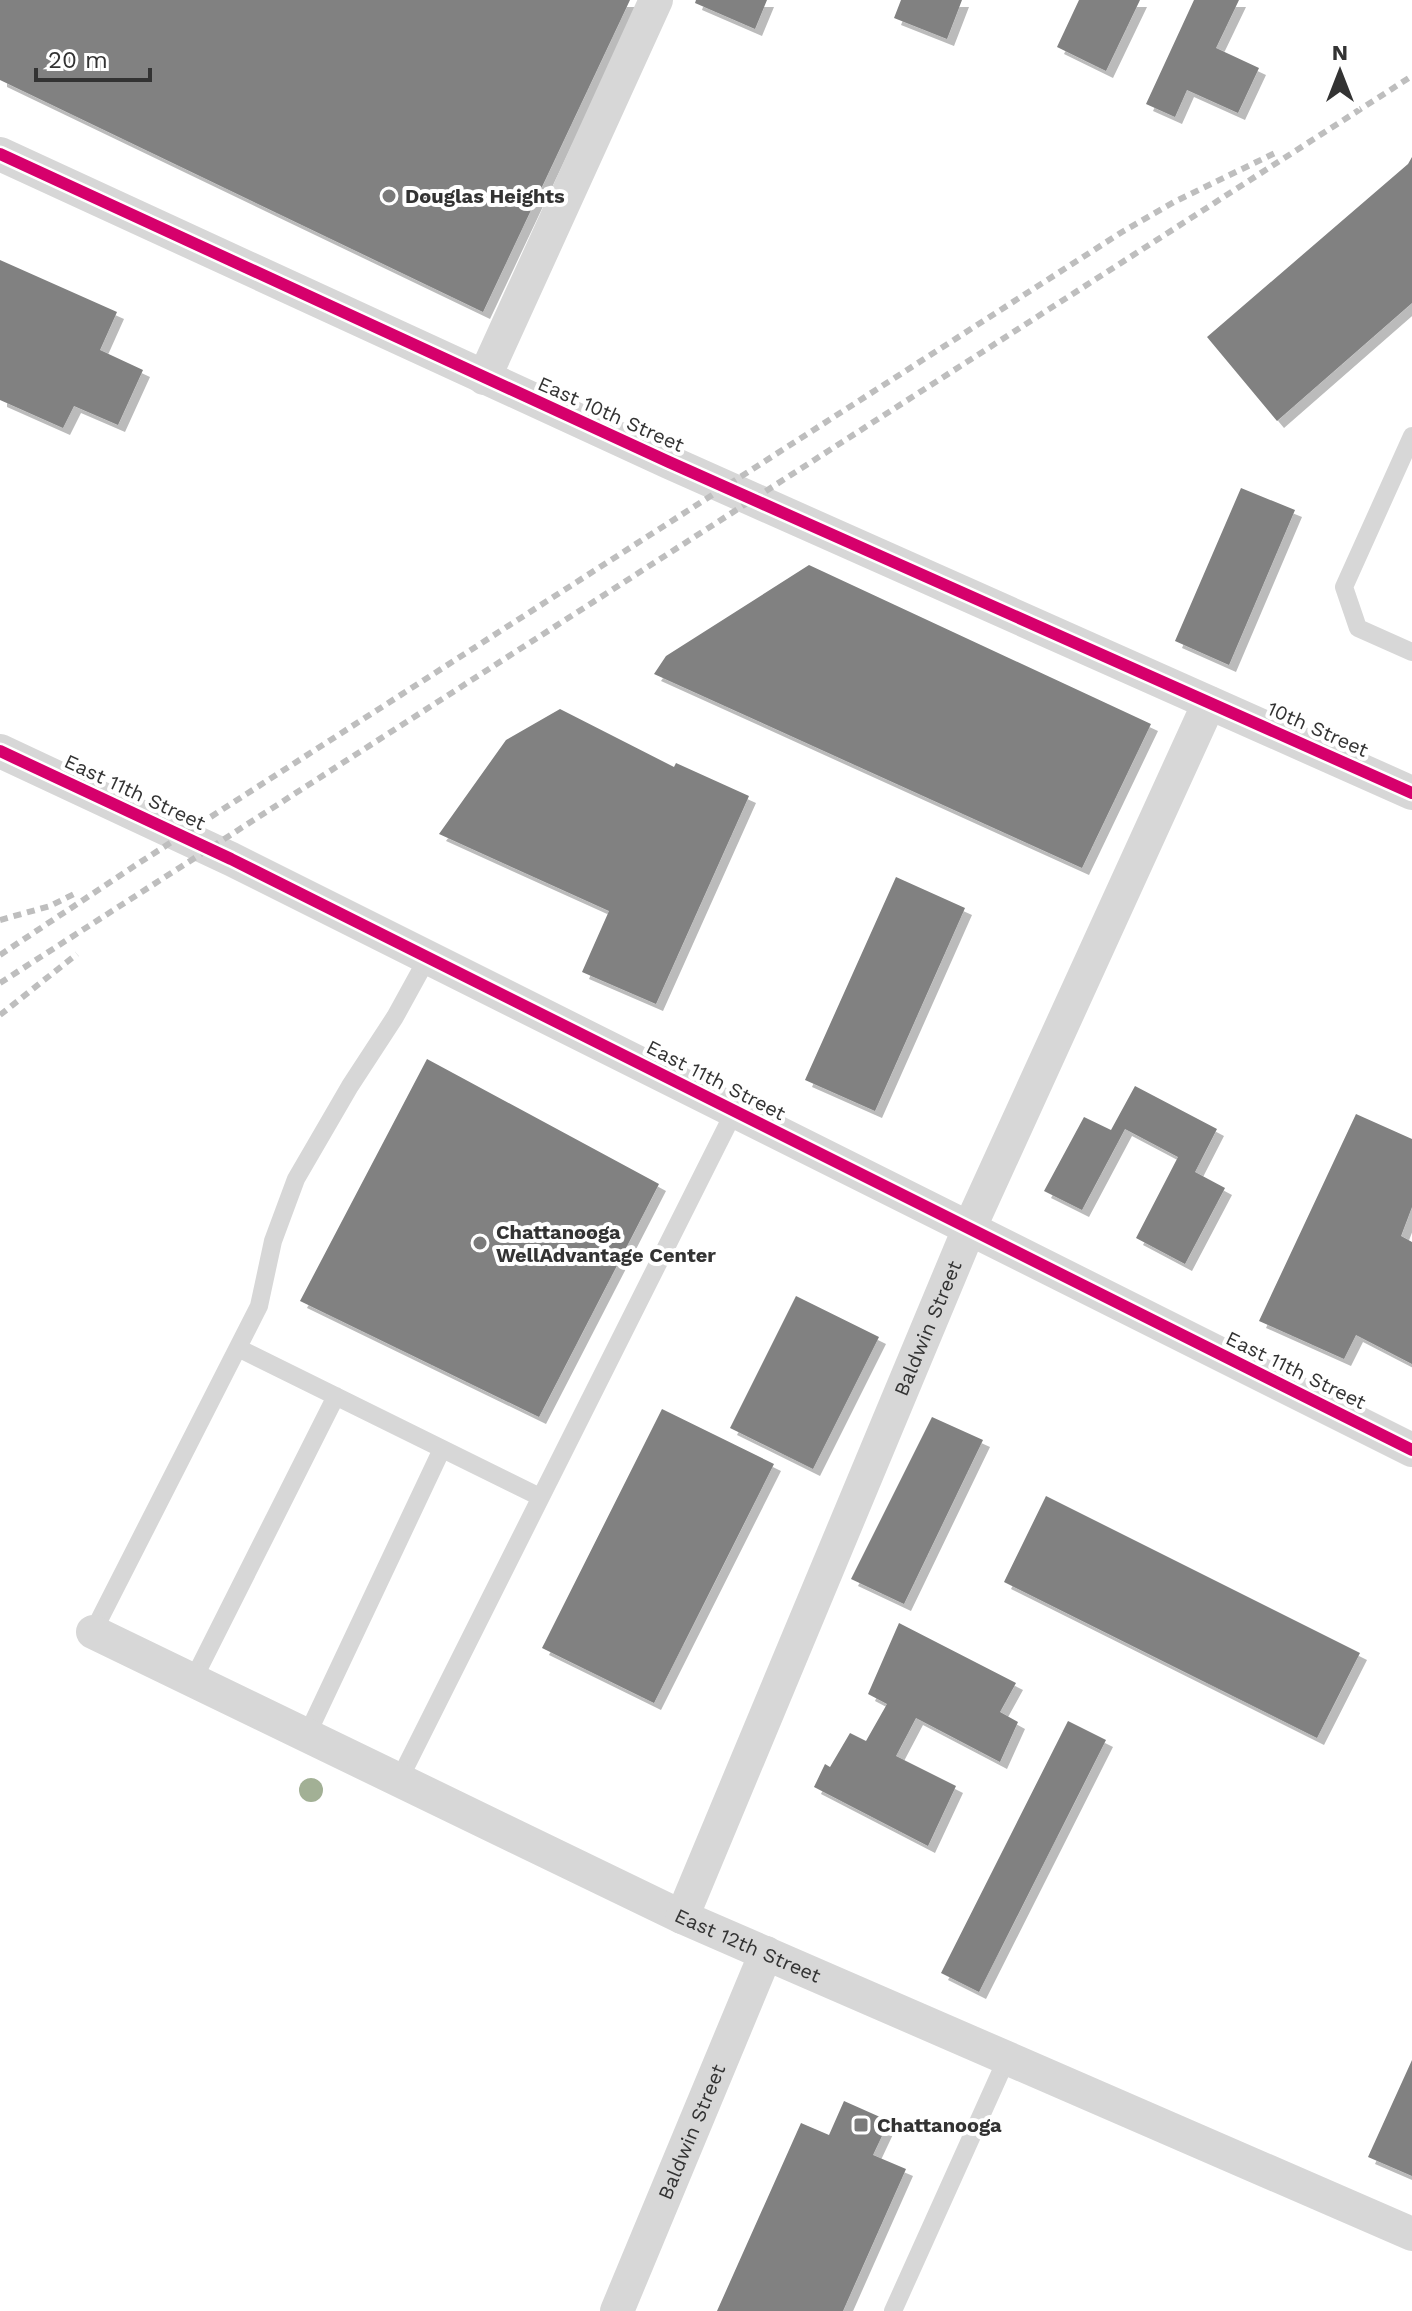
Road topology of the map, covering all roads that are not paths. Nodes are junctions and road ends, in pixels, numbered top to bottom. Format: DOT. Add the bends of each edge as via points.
graph roads {
  1 [pos="656,0"];
  2 [pos="0,154"];
  3 [pos="484,378"];
  4 [pos="1412,436"];
  5 [pos="1412,652"];
  6 [pos="1209,703"];
  7 [pos="0,751"];
  8 [pos="1412,793"];
  9 [pos="428,957"];
  10 [pos="734,1112"];
  11 [pos="969,1229"];
  12 [pos="238,1348"];
  13 [pos="336,1396"];
  14 [pos="442,1449"];
  15 [pos="1412,1450"];
  16 [pos="540,1497"];
  17 [pos="93,1632"];
  18 [pos="193,1680"];
  19 [pos="307,1735"];
  20 [pos="399,1780"];
  21 [pos="682,1917"];
  22 [pos="766,1953"];
  23 [pos="1007,2058"];
  24 [pos="1412,2234"];
  25 [pos="617,2311"];
  26 [pos="893,2311"];
  1 -- 3 [label="street"];
  2 -- 3 [label="street, East 10th Street"];
  3 -- 6 [label="street, East 10th Street"];
  4 -- 5 [label="lane" via="1344,587 1358,628"];
  6 -- 8 [label="street, 10th Street"];
  6 -- 11 [label="street, Baldwin Street"];
  7 -- 9 [label="street, East 11th Street"];
  9 -- 10 [label="street, East 11th Street"];
  9 -- 12 [label="lane" via="296,1179 273,1241 259,1306"];
  10 -- 11 [label="street, East 11th Street"];
  10 -- 16 [label="lane"];
  11 -- 15 [label="street, East 11th Street"];
  11 -- 21 [label="street, Baldwin Street"];
  12 -- 13 [label="lane"];
  12 -- 17 [label="lane"];
  13 -- 14 [label="lane"];
  13 -- 18 [label="lane"];
  14 -- 16 [label="lane"];
  14 -- 19 [label="lane"];
  16 -- 20 [label="lane"];
  17 -- 18 [label="street, East 12th Street"];
  18 -- 19 [label="street, East 12th Street"];
  19 -- 20 [label="street, East 12th Street"];
  20 -- 21 [label="street, East 12th Street"];
  21 -- 22 [label="street, East 12th Street"];
  22 -- 23 [label="street, East 12th Street"];
  22 -- 25 [label="street, Baldwin Street"];
  23 -- 24 [label="street, East 12th Street"];
  23 -- 26 [label="lane"];
}
